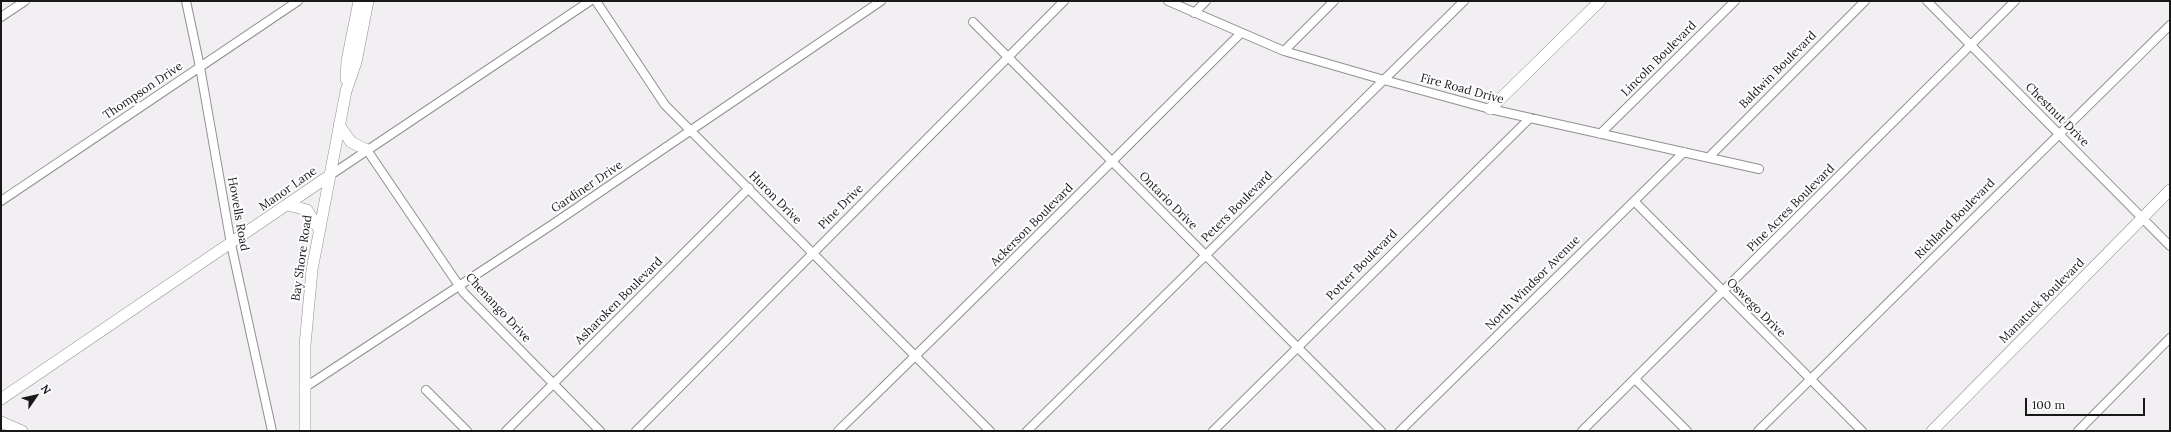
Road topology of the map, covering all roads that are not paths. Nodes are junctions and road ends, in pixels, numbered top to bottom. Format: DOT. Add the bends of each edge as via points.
graph roads {
  1 [pos="25,1"];
  2 [pos="186,1"];
  3 [pos="298,1"];
  4 [pos="359,1"];
  5 [pos="368,1"];
  6 [pos="590,1"];
  7 [pos="596,1"];
  8 [pos="881,1"];
  9 [pos="1064,1"];
  10 [pos="1168,1"];
  11 [pos="1206,1"];
  12 [pos="1334,1"];
  13 [pos="1464,1"];
  14 [pos="1600,1"];
  15 [pos="1735,1"];
  16 [pos="1865,1"];
  17 [pos="1927,1"];
  18 [pos="2015,1"];
  19 [pos="1194,13"];
  20 [pos="1,17"];
  21 [pos="973,22"];
  22 [pos="2170,25"];
  23 [pos="1241,33"];
  24 [pos="1970,46"];
  25 [pos="1284,51"];
  26 [pos="1007,57"];
  27 [pos="200,67"];
  28 [pos="1384,80"];
  29 [pos="346,91"];
  30 [pos="1490,109"];
  31 [pos="1530,118"];
  32 [pos="339,125"];
  33 [pos="690,130"];
  34 [pos="1600,134"];
  35 [pos="2059,134"];
  36 [pos="367,150"];
  37 [pos="1684,152"];
  38 [pos="1708,157"];
  39 [pos="1111,162"];
  40 [pos="1759,169"];
  41 [pos="329,176"];
  42 [pos="749,188"];
  43 [pos="2170,190"];
  44 [pos="1,201"];
  45 [pos="1634,201"];
  46 [pos="288,205"];
  47 [pos="2142,218"];
  48 [pos="318,229"];
  49 [pos="231,244"];
  50 [pos="2170,246"];
  51 [pos="814,252"];
  52 [pos="1205,255"];
  53 [pos="460,286"];
  54 [pos="1724,292"];
  55 [pos="2170,338"];
  56 [pos="1297,348"];
  57 [pos="916,356"];
  58 [pos="1635,379"];
  59 [pos="1810,380"];
  60 [pos="553,384"];
  61 [pos="304,388"];
  62 [pos="426,390"];
  63 [pos="1,399"];
  64 [pos="1,422"];
  65 [pos="22,431"];
  66 [pos="272,431"];
  67 [pos="305,431"];
  68 [pos="467,431"];
  69 [pos="506,431"];
  70 [pos="600,431"];
  71 [pos="636,431"];
  72 [pos="838,431"];
  73 [pos="990,431"];
  74 [pos="1027,431"];
  75 [pos="1214,431"];
  76 [pos="1381,431"];
  77 [pos="1400,431"];
  78 [pos="1582,431"];
  79 [pos="1687,431"];
  80 [pos="1758,431"];
  81 [pos="1862,431"];
  82 [pos="1932,431"];
  83 [pos="2078,431"];
  1 -- 20 [label="street"];
  2 -- 27 [label="street, Howells Road"];
  3 -- 27 [label="street, Thompson Drive"];
  4 -- 29 [label="street, Bay Shore Road" via="347,61"];
  5 -- 29 [label="street, Bay Shore Road" via="356,62"];
  6 -- 36 [label="street, Manor Lane"];
  7 -- 33 [label="street, Huron Drive" via="665,105"];
  8 -- 33 [label="street, Gardiner Drive"];
  9 -- 26 [label="street, Pine Drive"];
  10 -- 19 [label="street, Fire Road Drive"];
  11 -- 19 [label="street"];
  12 -- 25 [label="street"];
  13 -- 28 [label="street, Peters Boulevard"];
  14 -- 30 [label="street"];
  15 -- 34 [label="street, Lincoln Boulevard"];
  16 -- 38 [label="street, Baldwin Boulevard"];
  17 -- 24 [label="street, Chestnut Drive"];
  18 -- 24 [label="street, Pine Acres Boulevard"];
  19 -- 23 [label="street, Fire Road Drive"];
  21 -- 26 [label="street, Ontario Drive"];
  22 -- 35 [label="street, Richland Boulevard"];
  23 -- 25 [label="street, Fire Road Drive"];
  23 -- 39 [label="street, Ackerson Boulevard"];
  24 -- 35 [label="street, Chestnut Drive"];
  24 -- 54 [label="street, Pine Acres Boulevard"];
  25 -- 28 [label="street, Fire Road Drive"];
  26 -- 39 [label="street, Ontario Drive"];
  26 -- 51 [label="street, Pine Drive"];
  27 -- 44 [label="street, Thompson Drive"];
  27 -- 49 [label="street, Howells Road"];
  28 -- 30 [label="street, Fire Road Drive"];
  28 -- 52 [label="street, Peters Boulevard"];
  29 -- 32 [label="street, Bay Shore Road"];
  30 -- 31 [label="street, Fire Road Drive"];
  31 -- 34 [label="street, Fire Road Drive"];
  31 -- 56 [label="street, Potter Boulevard"];
  32 -- 36 [label="street" via="351,142"];
  32 -- 41 [label="street, Bay Shore Road"];
  33 -- 42 [label="street, Huron Drive"];
  33 -- 53 [label="street, Gardiner Drive"];
  34 -- 37 [label="street, Fire Road Drive"];
  35 -- 47 [label="street, Chestnut Drive"];
  35 -- 59 [label="street, Richland Boulevard"];
  36 -- 41 [label="street, Manor Lane"];
  36 -- 53 [label="street, Chenango Drive"];
  37 -- 38 [label="street, Fire Road Drive"];
  37 -- 45 [label="street, North Windsor Avenue"];
  38 -- 40 [label="street, Fire Road Drive"];
  39 -- 52 [label="street, Ontario Drive"];
  39 -- 57 [label="street, Ackerson Boulevard"];
  41 -- 46 [label="street, Manor Lane"];
  41 -- 48 [label="street, Bay Shore Road"];
  42 -- 51 [label="street, Huron Drive"];
  42 -- 60 [label="street, Asharoken Boulevard"];
  43 -- 47 [label="street, Manatuck Boulevard"];
  45 -- 54 [label="street, Oswego Drive"];
  45 -- 77 [label="street, North Windsor Avenue"];
  46 -- 48 [label="street" via="307,210"];
  46 -- 49 [label="street, Manor Lane"];
  47 -- 50 [label="street, Chestnut Drive"];
  47 -- 82 [label="street, Manatuck Boulevard"];
  48 -- 61 [label="street, Bay Shore Road" via="308,302"];
  49 -- 63 [label="street, Manor Lane"];
  49 -- 66 [label="street, Howells Road"];
  51 -- 57 [label="street, Huron Drive"];
  51 -- 71 [label="street, Pine Drive"];
  52 -- 56 [label="street, Ontario Drive"];
  52 -- 74 [label="street, Peters Boulevard"];
  53 -- 60 [label="street, Chenango Drive"];
  53 -- 61 [label="street, Gardiner Drive"];
  54 -- 58 [label="street, Pine Acres Boulevard"];
  54 -- 59 [label="street, Oswego Drive"];
  55 -- 83 [label="street"];
  56 -- 75 [label="street, Potter Boulevard"];
  56 -- 76 [label="street, Ontario Drive"];
  57 -- 72 [label="street, Ackerson Boulevard"];
  57 -- 73 [label="street, Huron Drive"];
  58 -- 78 [label="street, Pine Acres Boulevard"];
  58 -- 79 [label="street"];
  59 -- 80 [label="street, Richland Boulevard"];
  59 -- 81 [label="street, Oswego Drive"];
  60 -- 69 [label="street, Asharoken Boulevard"];
  60 -- 70 [label="street, Chenango Drive"];
  61 -- 67 [label="street, Bay Shore Road"];
  62 -- 68 [label="street"];
  64 -- 65 [label="street"];
}
